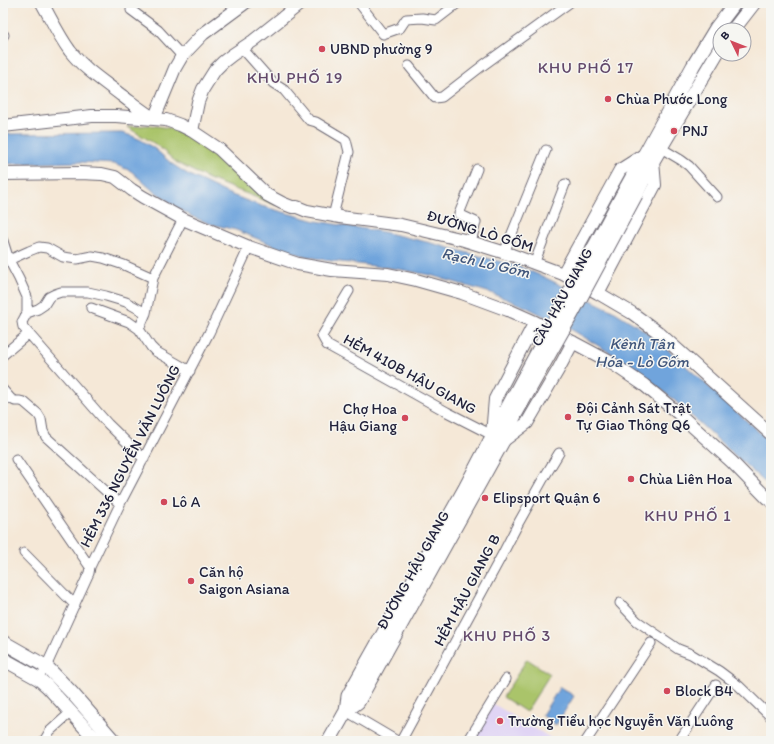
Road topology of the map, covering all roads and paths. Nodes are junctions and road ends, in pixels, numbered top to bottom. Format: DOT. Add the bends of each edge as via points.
graph roads {
  1 [pos="42,3"];
  2 [pos="245,3"];
  3 [pos="301,3"];
  4 [pos="359,3"];
  5 [pos="458,3"];
  6 [pos="569,3"];
  7 [pos="735,3"];
  8 [pos="754,3"];
  9 [pos="131,10"];
  10 [pos="739,22"];
  11 [pos="242,48"];
  12 [pos="182,56"];
  13 [pos="712,62"];
  14 [pos="409,66"];
  15 [pos="154,119"];
  16 [pos="3,126"];
  17 [pos="192,131"];
  18 [pos="661,148"];
  19 [pos="546,150"];
  20 [pos="648,159"];
  21 [pos="477,169"];
  22 [pos="3,174"];
  23 [pos="566,184"];
  24 [pos="717,197"];
  25 [pos="333,216"];
  26 [pos="183,219"];
  27 [pos="3,241"];
  28 [pos="471,242"];
  29 [pos="249,247"];
  30 [pos="504,253"];
  31 [pos="9,260"];
  32 [pos="534,264"];
  33 [pos="563,274"];
  34 [pos="153,278"];
  35 [pos="349,291"];
  36 [pos="598,293"];
  37 [pos="91,308"];
  38 [pos="27,313"];
  39 [pos="146,313"];
  40 [pos="535,322"];
  41 [pos="139,329"];
  42 [pos="28,334"];
  43 [pos="573,342"];
  44 [pos="3,355"];
  45 [pos="190,371"];
  46 [pos="3,390"];
  47 [pos="511,413"];
  48 [pos="771,434"];
  49 [pos="498,438"];
  50 [pos="559,453"];
  51 [pos="16,459"];
  52 [pos="144,459"];
  53 [pos="771,501"];
  54 [pos="120,504"];
  55 [pos="24,553"];
  56 [pos="90,567"];
  57 [pos="620,603"];
  58 [pos="74,605"];
  59 [pos="3,642"];
  60 [pos="651,642"];
  61 [pos="3,659"];
  62 [pos="46,667"];
  63 [pos="39,679"];
  64 [pos="506,679"];
  65 [pos="716,685"];
  66 [pos="346,711"];
  67 [pos="71,712"];
  68 [pos="771,717"];
  69 [pos="44,741"];
  70 [pos="97,741"];
  71 [pos="114,741"];
  72 [pos="329,741"];
  73 [pos="397,741"];
  74 [pos="401,741"];
  75 [pos="468,741"];
  76 [pos="586,741"];
  77 [pos="679,741"];
  1 -- 15 [label="street" via="63,40 80,63"];
  2 -- 12 [label="street" via="202,34"];
  3 -- 11 [label="street"];
  4 -- 5 [label="street" via="383,34 400,28 406,19 436,20"];
  6 -- 14 [label="street" via="442,97 435,98"];
  7 -- 20 [label="main road" via="692,66"];
  8 -- 10 [label="main road"];
  9 -- 12 [label="street" via="158,30"];
  11 -- 17 [label="street" via="211,75 198,102"];
  11 -- 25 [label="street" via="273,83 284,90 309,120 346,140 349,152"];
  12 -- 15 [label="street" via="174,68"];
  13 -- 18 [label="main road"];
  15 -- 16 [label="street, ĐƯỜNG LÒ GỐM" via="92,116"];
  15 -- 17 [label="street, ĐƯỜNG LÒ GỐM" via="166,120"];
  17 -- 25 [label="street, ĐƯỜNG LÒ GỐM" via="219,149 267,195 292,207"];
  18 -- 20 [label="main road"];
  18 -- 24 [label="street" via="689,166"];
  19 -- 30 [label="street"];
  20 -- 33 [label="street" via="620,170"];
  20 -- 36 [label="street" via="655,185"];
  20 -- 47 [label="main road, CẦU HẬU GIANG, bridge"];
  21 -- 28 [label="street" via="459,214 476,222"];
  22 -- 26 [label="street" via="80,173 115,177 143,197"];
  23 -- 32 [label="street"];
  25 -- 28 [label="street, ĐƯỜNG LÒ GỐM" via="401,225"];
  26 -- 29 [label="street"];
  26 -- 34 [label="street"];
  27 -- 31 [label="street"];
  28 -- 30 [label="street, ĐƯỜNG LÒ GỐM"];
  29 -- 40 [label="street" via="298,264 332,270 388,274 416,280 462,293"];
  29 -- 45 [label="street, HẺM 336 NGUYỄN VĂN LUÔNG"];
  30 -- 32 [label="street, ĐƯỜNG LÒ GỐM"];
  31 -- 34 [label="street" via="39,247 47,248 63,257 103,258"];
  31 -- 38 [label="street" via="26,297"];
  32 -- 33 [label="street, ĐƯỜNG LÒ GỐM"];
  33 -- 36 [label="street, ĐƯỜNG LÒ GỐM"];
  34 -- 39 [label="street"];
  35 -- 49 [label="street, HẺM 410B HẬU GIANG" via="322,336 327,345"];
  36 -- 48 [label="street, ĐƯỜNG LÒ GỐM" via="658,332"];
  37 -- 41 [label="street" via="129,322"];
  38 -- 39 [label="street" via="44,305 49,297 55,294 88,292 126,302"];
  38 -- 42 [label="street" via="22,322"];
  39 -- 41 [label="street"];
  40 -- 43 [label="street"];
  40 -- 49 [label="street, ĐƯỜNG HẬU GIANG" via="495,399"];
  41 -- 45 [label="street" via="155,351"];
  42 -- 44 [label="street"];
  42 -- 52 [label="street" via="108,424"];
  43 -- 49 [label="street, ĐƯỜNG HẬU GIANG" via="527,423"];
  43 -- 53 [label="street" via="610,362 644,385 732,462"];
  45 -- 52 [label="street, HẺM 336 NGUYỄN VĂN LUÔNG"];
  46 -- 54 [label="street" via="11,398 24,402 38,414 46,437"];
  47 -- 49 [label="main road, ĐƯỜNG HẬU GIANG"];
  49 -- 66 [label="main road, ĐƯỜNG HẬU GIANG" via="358,702"];
  50 -- 74 [label="street, HẺM HẬU GIANG B"];
  51 -- 56 [label="street"];
  52 -- 54 [label="street, HẺM 336 NGUYỄN VĂN LUÔNG"];
  54 -- 56 [label="street, HẺM 336 NGUYỄN VĂN LUÔNG"];
  55 -- 58 [label="street"];
  56 -- 58 [label="street, HẺM 336 NGUYỄN VĂN LUÔNG"];
  57 -- 68 [label="street" via="637,621 678,649 720,670"];
  58 -- 62 [label="street, HẺM 336 NGUYỄN VĂN LUÔNG"];
  59 -- 62 [label="main road"];
  60 -- 76 [label="street"];
  61 -- 63 [label="main road"];
  62 -- 63 [label="street, HẺM 336 NGUYỄN VĂN LUÔNG"];
  62 -- 71 [label="main road"];
  63 -- 67 [label="main road"];
  64 -- 75 [label="street"];
  65 -- 77 [label="street"];
  66 -- 72 [label="main road, ĐƯỜNG HẬU GIANG"];
  66 -- 73 [label="street"];
  67 -- 69 [label="street" via="50,731"];
  67 -- 70 [label="main road"];
}
